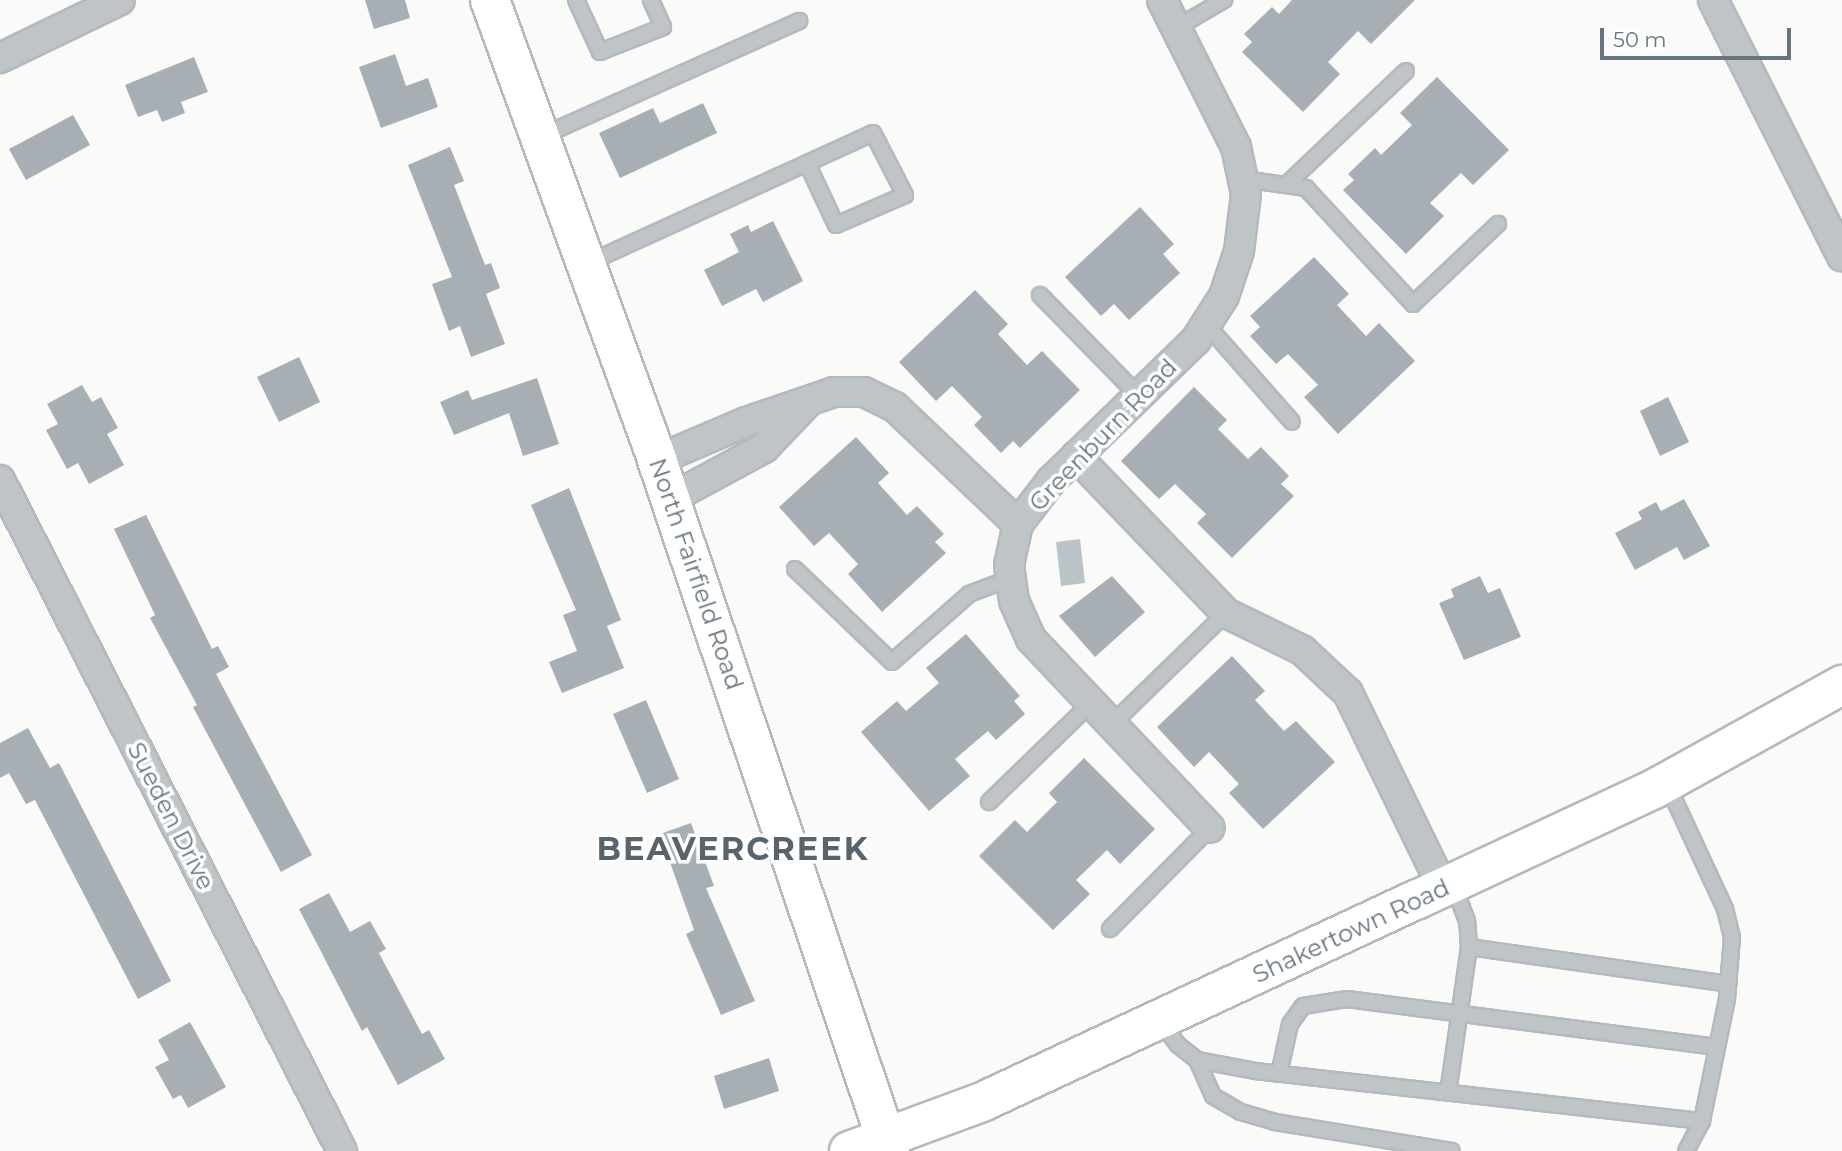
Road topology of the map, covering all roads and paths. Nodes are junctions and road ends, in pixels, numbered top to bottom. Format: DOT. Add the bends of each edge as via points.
graph roads {
  1 [pos="120,0"];
  2 [pos="490,0"];
  3 [pos="576,0"];
  4 [pos="651,0"];
  5 [pos="1162,0"];
  6 [pos="1224,0"];
  7 [pos="1713,0"];
  8 [pos="799,20"];
  9 [pos="1176,28"];
  10 [pos="0,58"];
  11 [pos="1406,71"];
  12 [pos="541,136"];
  13 [pos="807,163"];
  14 [pos="1243,179"];
  15 [pos="1287,184"];
  16 [pos="1498,224"];
  17 [pos="1842,256"];
  18 [pos="586,264"];
  19 [pos="1040,295"];
  20 [pos="1206,324"];
  21 [pos="1139,396"];
  22 [pos="808,402"];
  23 [pos="1292,422"];
  24 [pos="1076,456"];
  25 [pos="657,460"];
  26 [pos="0,481"];
  27 [pos="670,499"];
  28 [pos="1018,524"];
  29 [pos="795,569"];
  30 [pos="1010,578"];
  31 [pos="1226,613"];
  32 [pos="1842,685"];
  33 [pos="1091,703"];
  34 [pos="1112,724"];
  35 [pos="1666,783"];
  36 [pos="989,802"];
  37 [pos="1210,828"];
  38 [pos="1448,886"];
  39 [pos="1110,929"];
  40 [pos="1469,947"];
  41 [pos="1728,984"];
  42 [pos="1460,1014"];
  43 [pos="1160,1020"];
  44 [pos="1717,1047"];
  45 [pos="1197,1060"];
  46 [pos="1279,1074"];
  47 [pos="1448,1093"];
  48 [pos="1702,1121"];
  49 [pos="888,1146"];
  50 [pos="1687,1146"];
  51 [pos="342,1151"];
  52 [pos="849,1151"];
  53 [pos="1452,1151"];
  1 -- 10 [label="street"];
  2 -- 12 [label="main road, North Fairfield Road"];
  3 -- 4 [label="lane" via="600,52 663,27"];
  5 -- 9 [label="street, Greenburn Road"];
  6 -- 9 [label="lane"];
  7 -- 17 [label="street"];
  8 -- 12 [label="lane"];
  9 -- 14 [label="street, Greenburn Road" via="1236,147"];
  11 -- 15 [label="lane"];
  12 -- 18 [label="main road, North Fairfield Road"];
  13 -- 13 [label="lane" via="873,133 905,195 836,225"];
  13 -- 18 [label="lane"];
  14 -- 15 [label="lane"];
  14 -- 20 [label="street, Greenburn Road" via="1246,194 1239,251 1224,296"];
  15 -- 16 [label="lane" via="1306,188 1413,304"];
  18 -- 25 [label="main road, North Fairfield Road"];
  19 -- 21 [label="lane"];
  20 -- 21 [label="street, Greenburn Road" via="1196,340"];
  20 -- 23 [label="lane"];
  21 -- 24 [label="street, Greenburn Road"];
  22 -- 25 [label="street" via="746,422"];
  22 -- 27 [label="street" via="764,448"];
  22 -- 28 [label="street" via="834,392 864,392 895,407"];
  24 -- 28 [label="street, Greenburn Road"];
  24 -- 31 [label="street"];
  25 -- 27 [label="main road, North Fairfield Road"];
  26 -- 51 [label="street, Sueden Drive"];
  27 -- 49 [label="main road, North Fairfield Road"];
  28 -- 30 [label="street, Greenburn Road"];
  29 -- 30 [label="lane" via="892,662 969,594"];
  30 -- 33 [label="street, Greenburn Road" via="1014,601 1031,639"];
  31 -- 34 [label="lane"];
  31 -- 38 [label="street" via="1302,650 1348,693"];
  32 -- 35 [label="main road, Shakertown Road"];
  33 -- 34 [label="street, Greenburn Road"];
  33 -- 36 [label="lane"];
  34 -- 37 [label="street, Greenburn Road"];
  35 -- 38 [label="main road, Shakertown Road"];
  35 -- 41 [label="lane" via="1725,909 1732,937"];
  37 -- 39 [label="lane"];
  38 -- 40 [label="lane" via="1467,920"];
  38 -- 43 [label="main road, Shakertown Road"];
  40 -- 41 [label="lane"];
  40 -- 42 [label="lane"];
  41 -- 44 [label="lane"];
  42 -- 44 [label="lane"];
  42 -- 46 [label="lane" via="1347,999 1303,1006 1290,1024"];
  42 -- 47 [label="lane"];
  43 -- 45 [label="lane" via="1178,1045"];
  43 -- 49 [label="main road, Shakertown Road"];
  44 -- 48 [label="lane"];
  45 -- 46 [label="lane"];
  45 -- 53 [label="lane" via="1213,1096 1241,1112 1275,1122"];
  46 -- 47 [label="lane"];
  47 -- 48 [label="lane"];
  48 -- 50 [label="lane"];
  49 -- 52 [label="main road, Shakertown Road"];
}
